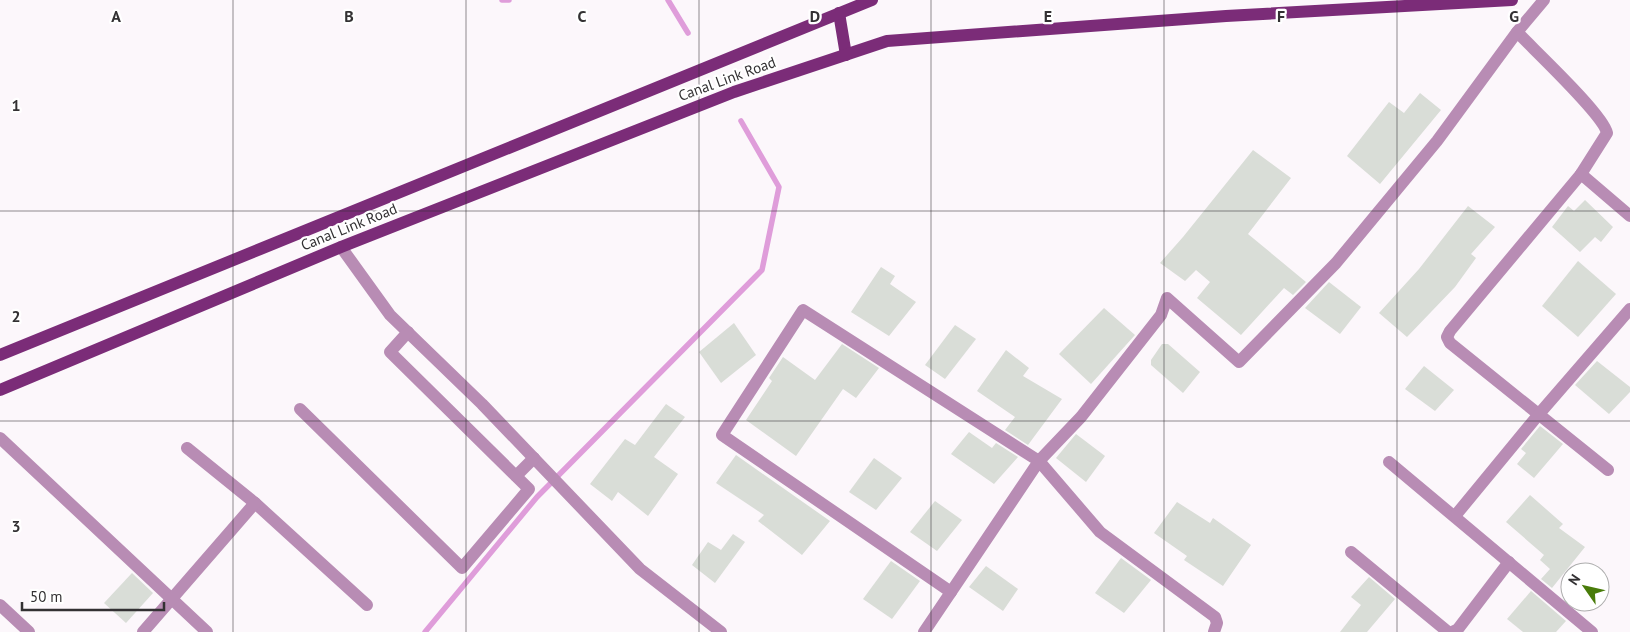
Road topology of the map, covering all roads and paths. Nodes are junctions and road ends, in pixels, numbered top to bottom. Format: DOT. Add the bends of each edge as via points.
graph roads {
  1 [pos="872,0"];
  2 [pos="1512,0"];
  3 [pos="1544,0"];
  4 [pos="839,13"];
  5 [pos="1517,32"];
  6 [pos="846,55"];
  7 [pos="1581,174"];
  8 [pos="1630,216"];
  9 [pos="341,247"];
  10 [pos="1630,309"];
  11 [pos="408,332"];
  12 [pos="0,355"];
  13 [pos="0,390"];
  14 [pos="300,409"];
  15 [pos="1539,414"];
  16 [pos="0,438"];
  17 [pos="187,448"];
  18 [pos="534,458"];
  19 [pos="1039,461"];
  20 [pos="1389,462"];
  21 [pos="1608,470"];
  22 [pos="516,476"];
  23 [pos="255,502"];
  24 [pos="1455,516"];
  25 [pos="1351,552"];
  26 [pos="1509,562"];
  27 [pos="951,592"];
  28 [pos="173,598"];
  29 [pos="367,604"];
  30 [pos="0,605"];
  31 [pos="29,632"];
  32 [pos="143,632"];
  33 [pos="207,632"];
  34 [pos="721,632"];
  35 [pos="924,632"];
  36 [pos="1214,632"];
  37 [pos="1448,632"];
  38 [pos="1452,632"];
  39 [pos="1592,632"];
  1 -- 4 [label="main road, Canal Link Road"];
  2 -- 6 [label="main road, Canal Link Road" via="887,41"];
  3 -- 5 [label="street"];
  4 -- 6 [label="main road"];
  4 -- 12 [label="main road, Canal Link Road"];
  5 -- 7 [label="street" via="1593,111 1606,129 1605,140"];
  5 -- 19 [label="street" via="1438,141 1336,264 1239,362 1167,298 1161,315 1081,417"];
  6 -- 9 [label="main road, Canal Link Road" via="734,92"];
  7 -- 8 [label="street"];
  7 -- 15 [label="street" via="1447,337 1450,344"];
  9 -- 11 [label="street" via="390,315"];
  9 -- 13 [label="main road, Canal Link Road"];
  10 -- 15 [label="street"];
  11 -- 18 [label="street"];
  11 -- 22 [label="street" via="390,352"];
  14 -- 22 [label="street" via="462,568 529,489"];
  15 -- 21 [label="street"];
  15 -- 24 [label="street"];
  16 -- 28 [label="street"];
  17 -- 23 [label="street"];
  18 -- 22 [label="street"];
  18 -- 34 [label="street" via="640,569"];
  19 -- 27 [label="street"];
  19 -- 27 [label="street" via="803,310 722,435"];
  19 -- 36 [label="street" via="1100,532 1215,617"];
  20 -- 24 [label="street"];
  23 -- 28 [label="street"];
  23 -- 29 [label="street"];
  24 -- 26 [label="street"];
  25 -- 37 [label="street" via="1444,632"];
  26 -- 38 [label="street" via="1458,629"];
  26 -- 39 [label="street"];
  27 -- 35 [label="street"];
  28 -- 32 [label="street"];
  28 -- 33 [label="street"];
  30 -- 31 [label="street"];
}
